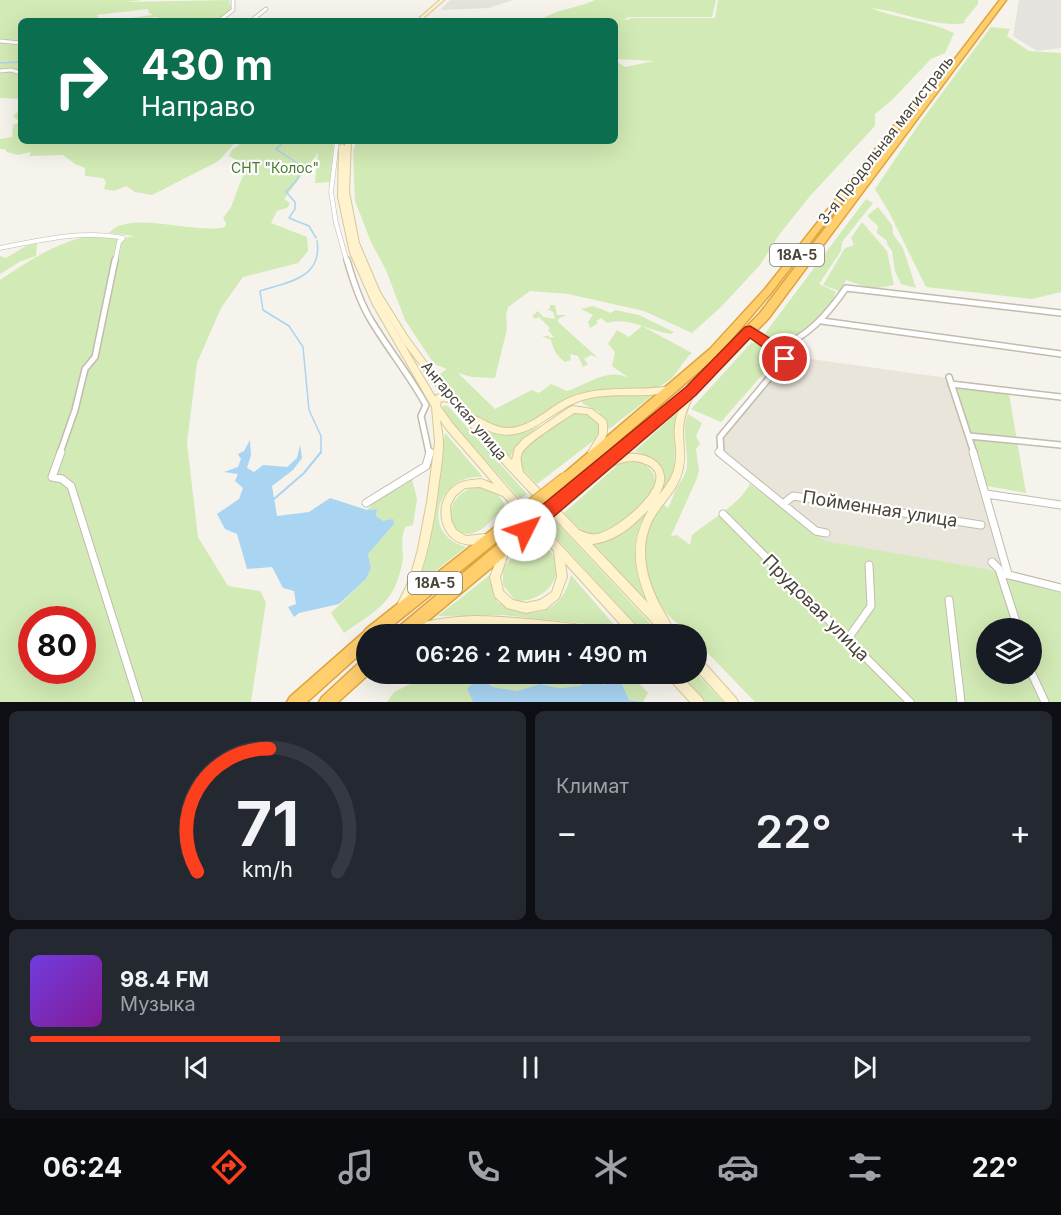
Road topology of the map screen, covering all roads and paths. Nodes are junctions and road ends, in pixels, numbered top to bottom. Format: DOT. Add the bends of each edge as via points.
graph roads {
  1 [pos="233,0"];
  2 [pos="442,0"];
  3 [pos="994,0"];
  4 [pos="1003,0"];
  5 [pos="266,9"];
  6 [pos="223,18"];
  7 [pos="255,18"];
  8 [pos="421,18"];
  9 [pos="0,41"];
  10 [pos="18,43"];
  11 [pos="0,71"];
  12 [pos="18,72"];
  13 [pos="337,144"];
  14 [pos="343,144"];
  15 [pos="348,144"];
  16 [pos="0,248"];
  17 [pos="1061,313"];
  18 [pos="822,321"];
  19 [pos="750,331"];
  20 [pos="776,349"];
  21 [pos="1061,354"];
  22 [pos="678,385"];
  23 [pos="691,391"];
  24 [pos="1061,397"];
  25 [pos="451,399"];
  26 [pos="436,407"];
  27 [pos="969,436"];
  28 [pos="1061,445"];
  29 [pos="524,480"];
  30 [pos="570,483"];
  31 [pos="986,494"];
  32 [pos="510,496"];
  33 [pos="366,503"];
  34 [pos="783,504"];
  35 [pos="1061,505"];
  36 [pos="723,514"];
  37 [pos="981,525"];
  38 [pos="570,528"];
  39 [pos="499,532"];
  40 [pos="826,533"];
  41 [pos="509,544"];
  42 [pos="557,548"];
  43 [pos="992,562"];
  44 [pos="869,565"];
  45 [pos="1004,574"];
  46 [pos="1061,588"];
  47 [pos="949,600"];
  48 [pos="1015,618"];
  49 [pos="382,624"];
  50 [pos="384,624"];
  51 [pos="414,624"];
  52 [pos="434,624"];
  53 [pos="520,624"];
  54 [pos="627,624"];
  55 [pos="661,624"];
  56 [pos="665,624"];
  57 [pos="846,640"];
  58 [pos="356,648"];
  59 [pos="707,674"];
  60 [pos="356,675"];
  61 [pos="681,684"];
  62 [pos="1037,684"];
  63 [pos="139,702"];
  64 [pos="295,702"];
  65 [pos="327,702"];
  66 [pos="698,702"];
  67 [pos="732,702"];
  68 [pos="910,702"];
  69 [pos="961,702"];
  70 [pos="1045,702"];
  1 -- 6 [label="street" via="233,10"];
  2 -- 8 [label="main road"];
  3 -- 22 [label="highway, 3-я Продольная магистраль / 18А-5" via="760,300"];
  4 -- 19 [label="highway, 3-я Продольная магистраль / 18А-5" via="780,297"];
  5 -- 7 [label="street"];
  9 -- 10 [label="street"];
  11 -- 12 [label="street"];
  13 -- 33 [label="street" via="332,192 336,223 353,281 371,321 426,405 421,416 430,452 426,466 402,485"];
  14 -- 26 [label="main road, Ангарская улица" via="341,197 353,253 377,305"];
  15 -- 25 [label="main road, Ангарская улица" via="346,194 359,250 388,312"];
  16 -- 63 [label="street" via="95,234 123,237 95,357 85,369 52,477 71,486"];
  17 -- 18 [label="street" via="846,288"];
  18 -- 20 [label="street" via="790,345"];
  18 -- 21 [label="street"];
  19 -- 20 [label="street"];
  19 -- 23 [label="highway, 3-я Продольная магистраль / 18А-5"];
  20 -- 34 [label="street" via="785,359 720,437 719,452"];
  22 -- 25 [label="main road" via="657,391 586,395 530,427 510,432 492,429 472,418"];
  22 -- 30 [label="highway, 3-я Продольная магистраль / 18А-5"];
  23 -- 30 [label="highway, 3-я Продольная магистраль / 18А-5"];
  23 -- 56 [label="main road" via="679,426 679,468 668,493 649,517 640,551 645,587"];
  24 -- 27 [label="street" via="950,380"];
  25 -- 26 [label="main road" via="439,397"];
  25 -- 29 [label="main road, Ангарская улица"];
  26 -- 32 [label="main road, Ангарская улица"];
  26 -- 49 [label="main road" via="438,450 420,559 409,595"];
  27 -- 28 [label="street"];
  27 -- 31 [label="street"];
  29 -- 30 [label="main road" via="516,459 522,446 569,411 584,409 603,422 603,435"];
  29 -- 38 [label="main road, Ангарская улица"];
  30 -- 38 [label="main road" via="624,456 647,460 660,483 653,498 616,532 594,540"];
  30 -- 39 [label="highway, 3-я Продольная магистраль / 18А-5, bridge"];
  30 -- 41 [label="highway, 3-я Продольная магистраль / 18А-5, bridge"];
  31 -- 35 [label="street"];
  31 -- 45 [label="street"];
  32 -- 39 [label="main road" via="491,485 474,482 454,490 446,502 445,521 463,540 478,541"];
  32 -- 42 [label="main road, Ангарская улица"];
  34 -- 37 [label="street, Пойменная улица" via="792,496"];
  34 -- 40 [label="street" via="816,531"];
  36 -- 57 [label="street, Прудовая улица"];
  38 -- 55 [label="main road, Ангарская улица"];
  39 -- 50 [label="highway, 3-я Продольная магистраль / 18А-5"];
  41 -- 42 [label="main road" via="496,571 496,587 508,604 529,609 546,603 557,592 563,572"];
  41 -- 51 [label="highway, 3-я Продольная магистраль / 18А-5"];
  42 -- 54 [label="main road, Ангарская улица"];
  43 -- 45 [label="street"];
  44 -- 57 [label="street" via="871,606"];
  45 -- 46 [label="street"];
  45 -- 48 [label="street"];
  47 -- 69 [label="street"];
  52 -- 53 [label="main road"];
  57 -- 68 [label="street, Прудовая улица"];
  58 -- 64 [label="highway"];
  59 -- 67 [label="main road"];
  60 -- 65 [label="highway"];
  61 -- 66 [label="main road"];
  62 -- 70 [label="street"];
}
